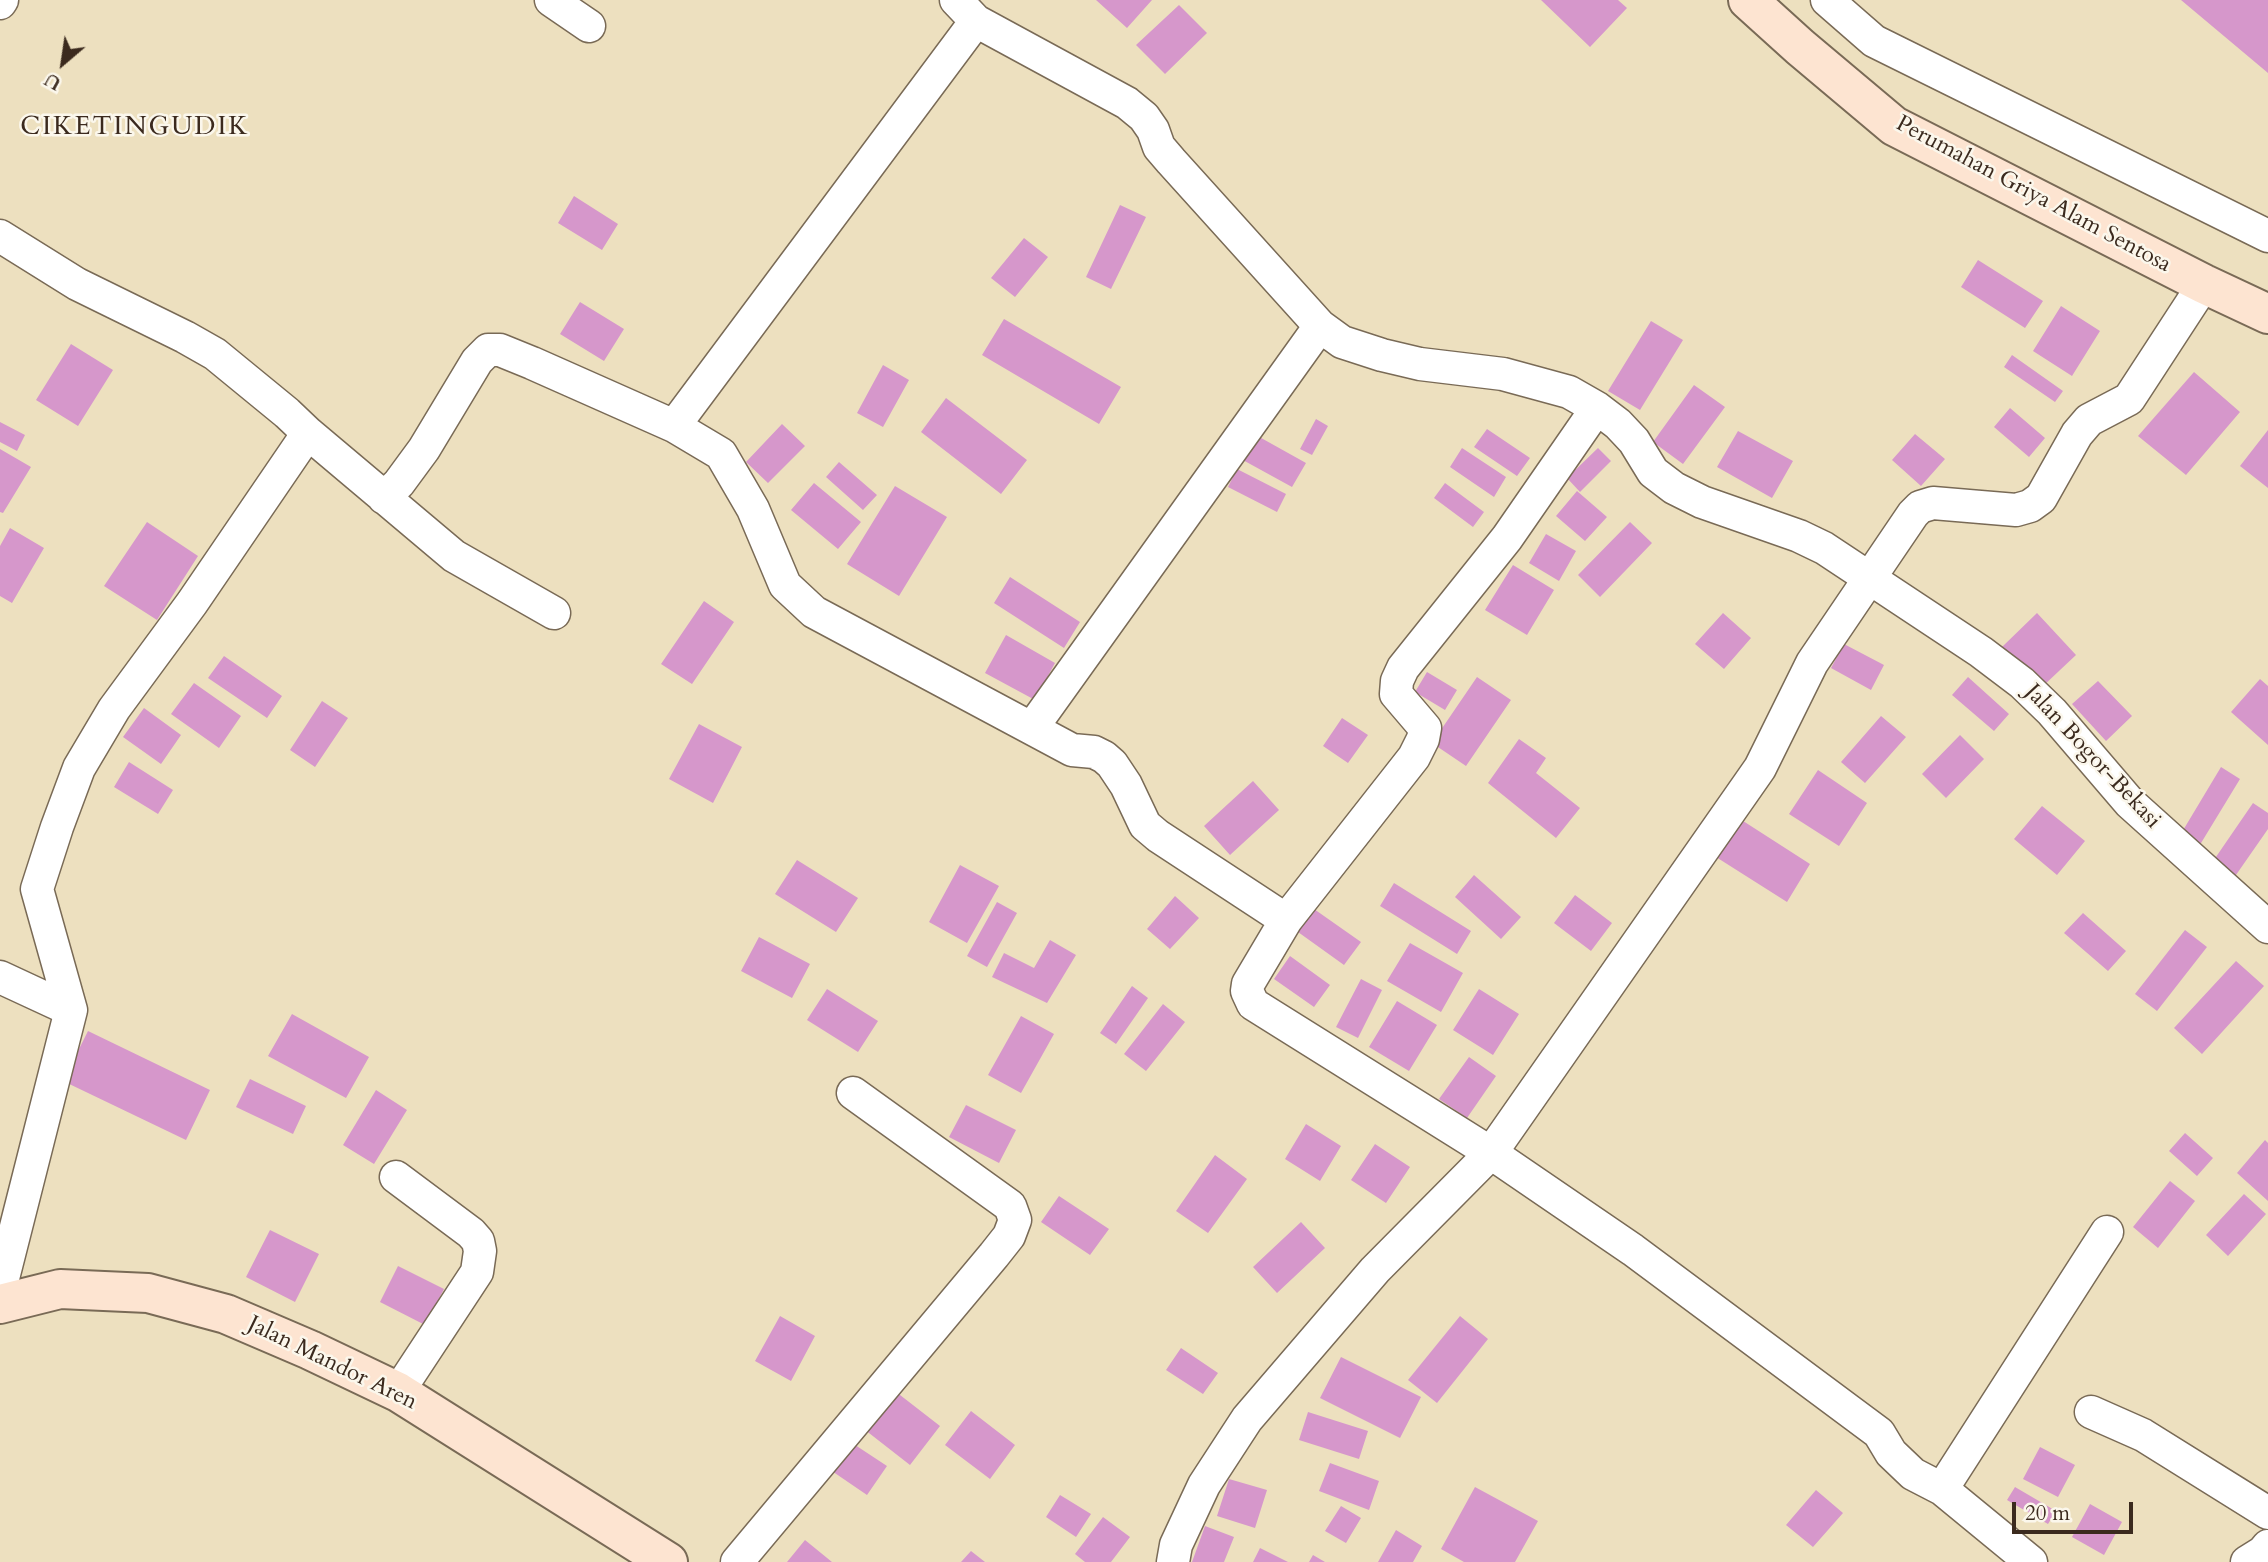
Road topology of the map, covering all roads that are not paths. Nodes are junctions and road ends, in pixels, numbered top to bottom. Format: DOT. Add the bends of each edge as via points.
graph roads {
  1 [pos="551,0"];
  2 [pos="1748,0"];
  3 [pos="1827,0"];
  4 [pos="966,11"];
  5 [pos="589,26"];
  6 [pos="0,236"];
  7 [pos="2268,236"];
  8 [pos="2204,284"];
  9 [pos="2268,314"];
  10 [pos="1320,326"];
  11 [pos="1597,408"];
  12 [pos="674,426"];
  13 [pos="308,433"];
  14 [pos="384,498"];
  15 [pos="1869,577"];
  16 [pos="554,613"];
  17 [pos="1032,728"];
  18 [pos="1286,920"];
  19 [pos="2268,927"];
  20 [pos="0,977"];
  21 [pos="71,1010"];
  22 [pos="853,1093"];
  23 [pos="1491,1153"];
  24 [pos="396,1177"];
  25 [pos="2107,1232"];
  26 [pos="0,1290"];
  27 [pos="0,1304"];
  28 [pos="398,1392"];
  29 [pos="2091,1412"];
  30 [pos="1942,1489"];
  31 [pos="2268,1513"];
  32 [pos="2268,1546"];
  33 [pos="667,1562"];
  34 [pos="737,1562"];
  35 [pos="1173,1562"];
  36 [pos="2031,1562"];
  37 [pos="2247,1562"];
  1 -- 5 [label="street"];
  2 -- 8 [label="street, Perumahan Griya Alam Sentosa" via="1895,126"];
  3 -- 7 [label="street" via="1874,41"];
  4 -- 10 [label="street, Jalan Bogor-Bekasi" via="1144,117 1159,147"];
  4 -- 12 [label="street"];
  6 -- 13 [label="street" via="77,284 215,354"];
  8 -- 9 [label="street, Perumahan Griya Alam Sentosa"];
  8 -- 15 [label="street" via="2129,399 2089,421 2077,434 2042,498 2016,510 1933,503 1920,507"];
  10 -- 11 [label="street, Jalan Bogor-Bekasi" via="1342,342 1382,355 1503,374 1569,392"];
  10 -- 17 [label="street"];
  11 -- 15 [label="street, Jalan Bogor-Bekasi" via="1626,432 1653,472 1674,488 1799,536"];
  11 -- 18 [label="street" via="1507,538 1403,667 1396,694 1425,728 1423,739 1414,757"];
  12 -- 14 [label="street" via="500,350 488,350 424,449"];
  12 -- 17 [label="street" via="726,460 785,585 798,599 814,612"];
  13 -- 14 [label="street"];
  13 -- 21 [label="street" via="114,709 79,768 37,889"];
  14 -- 16 [label="street" via="454,556"];
  15 -- 19 [label="street, Jalan Bogor-Bekasi" via="2022,683 2130,803"];
  15 -- 23 [label="street" via="1812,663 1760,768"];
  17 -- 18 [label="street" via="1072,750 1104,757 1126,785 1145,825"];
  18 -- 23 [label="street" via="1248,984 1253,1004"];
  20 -- 21 [label="street"];
  21 -- 26 [label="street"];
  22 -- 34 [label="street" via="1010,1206 1015,1220 1009,1236"];
  23 -- 30 [label="street" via="1644,1258 1879,1433 1891,1453 1913,1474"];
  23 -- 35 [label="street" via="1375,1270 1247,1419 1204,1485 1176,1545"];
  24 -- 28 [label="street" via="471,1233 480,1251 477,1272"];
  25 -- 30 [label="street"];
  27 -- 28 [label="street, Jalan Mandor Aren" via="60,1289 148,1293 226,1314"];
  28 -- 33 [label="street, Jalan Mandor Aren"];
  29 -- 31 [label="street" via="2143,1435"];
  30 -- 36 [label="street"];
  32 -- 37 [label="street"];
}
